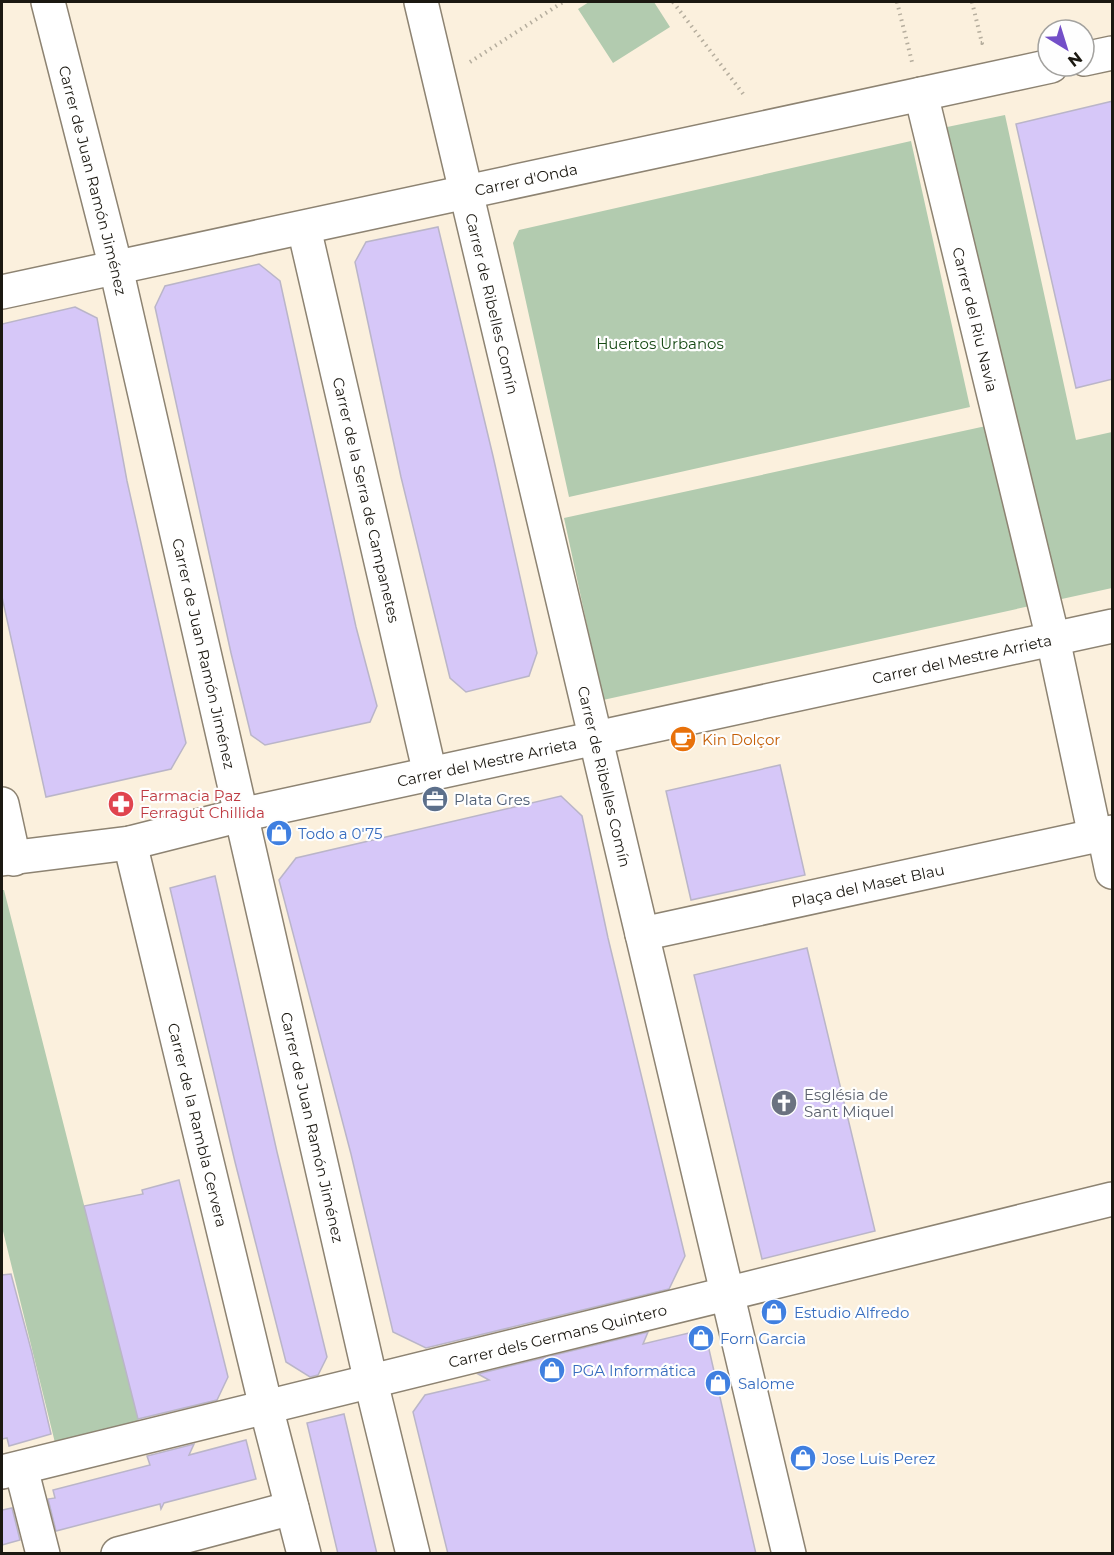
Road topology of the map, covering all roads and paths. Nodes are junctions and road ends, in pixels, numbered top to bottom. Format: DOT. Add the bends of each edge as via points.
graph roads {
  1 [pos="48,2"];
  2 [pos="421,2"];
  3 [pos="563,2"];
  4 [pos="674,2"];
  5 [pos="897,2"];
  6 [pos="972,2"];
  7 [pos="972,45"];
  8 [pos="1113,53"];
  9 [pos="921,56"];
  10 [pos="1096,57"];
  11 [pos="911,58"];
  12 [pos="462,67"];
  13 [pos="1036,69"];
  14 [pos="755,93"];
  15 [pos="921,94"];
  16 [pos="744,96"];
  17 [pos="736,97"];
  18 [pos="466,192"];
  19 [pos="304,228"];
  20 [pos="116,268"];
  21 [pos="2,292"];
  22 [pos="1113,626"];
  23 [pos="1053,639"];
  24 [pos="595,737"];
  25 [pos="430,774"];
  26 [pos="2,804"];
  27 [pos="241,814"];
  28 [pos="1104,834"];
  29 [pos="130,843"];
  30 [pos="8,859"];
  31 [pos="1113,872"];
  32 [pos="642,934"];
  33 [pos="1113,1199"];
  34 [pos="728,1294"];
  35 [pos="371,1382"];
  36 [pos="266,1407"];
  37 [pos="11,1470"];
  38 [pos="292,1508"];
  39 [pos="43,1554"];
  40 [pos="118,1554"];
  41 [pos="304,1554"];
  42 [pos="413,1554"];
  43 [pos="789,1554"];
  1 -- 20 [label="street, Carrer de Juan Ramón Jiménez"];
  2 -- 18 [label="street, Carrer de Ribelles Comín"];
  3 -- 12 [label="path"];
  4 -- 16 [label="path"];
  5 -- 11 [label="path"];
  6 -- 7 [label="path" via="982,43"];
  8 -- 10 [label="street"];
  9 -- 11 [label="path"];
  11 -- 15 [label="path"];
  13 -- 15 [label="street, Carrer d'Onda"];
  14 -- 16 [label="path"];
  15 -- 18 [label="street, Carrer d'Onda"];
  15 -- 23 [label="street, Carrer del Riu Navia"];
  16 -- 17 [label="path"];
  18 -- 19 [label="street, Carrer d'Onda"];
  18 -- 24 [label="street, Carrer de Ribelles Comín"];
  19 -- 20 [label="street, Carrer d'Onda"];
  19 -- 25 [label="street, Carrer de la Serra de Campanetes"];
  20 -- 21 [label="street, Carrer d'Onda"];
  20 -- 27 [label="street, Carrer de Juan Ramón Jiménez"];
  22 -- 23 [label="street, Carrer del Mestre Arrieta"];
  23 -- 24 [label="street, Carrer del Mestre Arrieta"];
  23 -- 28 [label="street"];
  24 -- 25 [label="street, Carrer del Mestre Arrieta"];
  24 -- 32 [label="street, Carrer de Ribelles Comín"];
  25 -- 27 [label="street, Carrer del Mestre Arrieta"];
  26 -- 30 [label="street"];
  27 -- 29 [label="street, Carrer del Mestre Arrieta"];
  27 -- 35 [label="street, Carrer de Juan Ramón Jiménez"];
  28 -- 31 [label="street"];
  28 -- 32 [label="street, Plaça del Maset Blau"];
  29 -- 30 [label="street, Carrer del Mestre Arrieta"];
  29 -- 36 [label="street, Carrer de la Rambla Cervera"];
  32 -- 34 [label="street, Carrer de Ribelles Comín"];
  33 -- 34 [label="street, Carrer dels Germans Quintero"];
  34 -- 35 [label="street, Carrer dels Germans Quintero"];
  34 -- 43 [label="street, Carrer de Ribelles Comín"];
  35 -- 36 [label="street, Carrer dels Germans Quintero"];
  35 -- 42 [label="street, Carrer de Juan Ramón Jiménez"];
  36 -- 37 [label="street, Carrer dels Germans Quintero"];
  36 -- 38 [label="street, Carrer de la Rambla Cervera"];
  37 -- 39 [label="street"];
  38 -- 40 [label="street"];
  38 -- 41 [label="street, Carrer de la Rambla Cervera"];
}
